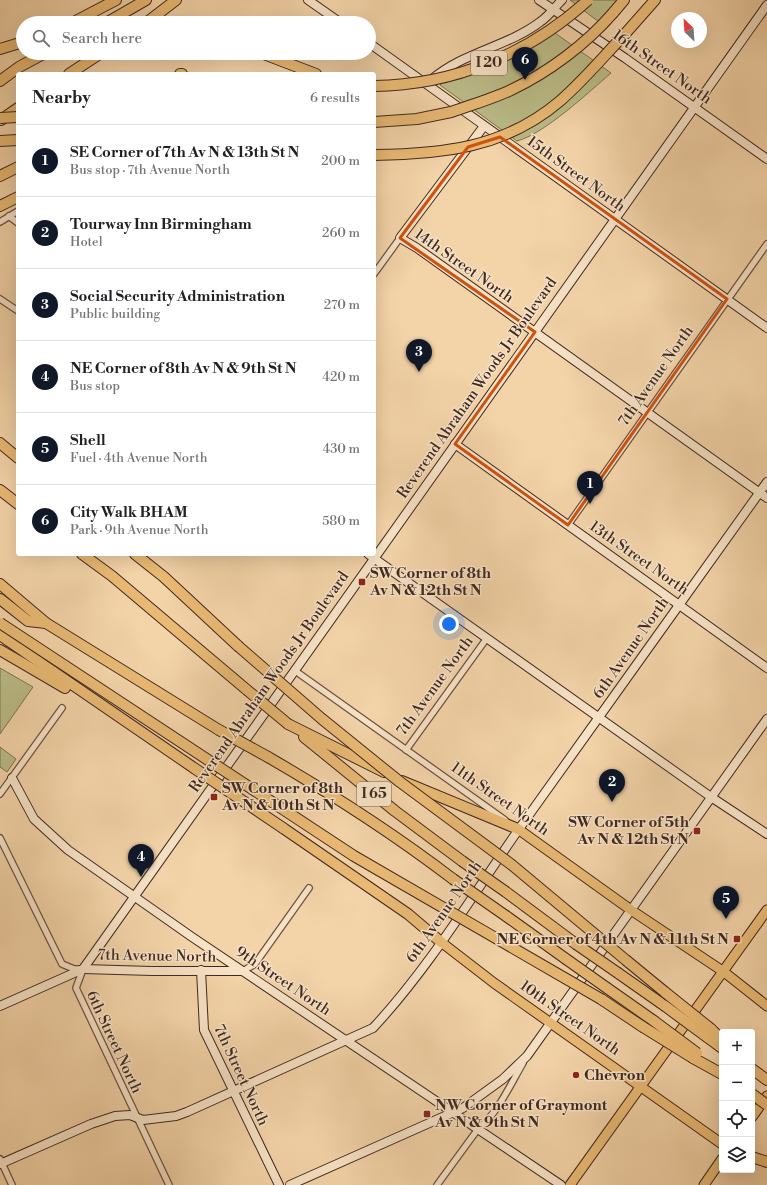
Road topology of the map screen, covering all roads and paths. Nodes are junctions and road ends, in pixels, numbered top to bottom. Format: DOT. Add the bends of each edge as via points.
graph roads {
  1 [pos="116,0"];
  2 [pos="146,0"];
  3 [pos="176,0"];
  4 [pos="308,0"];
  5 [pos="539,0"];
  6 [pos="562,0"];
  7 [pos="588,0"];
  8 [pos="624,0"];
  9 [pos="655,0"];
  10 [pos="767,5"];
  11 [pos="554,9"];
  12 [pos="85,16"];
  13 [pos="118,16"];
  14 [pos="155,16"];
  15 [pos="331,16"];
  16 [pos="16,44"];
  17 [pos="376,48"];
  18 [pos="0,49"];
  19 [pos="16,51"];
  20 [pos="0,55"];
  21 [pos="32,60"];
  22 [pos="90,60"];
  23 [pos="279,60"];
  24 [pos="72,72"];
  25 [pos="311,72"];
  26 [pos="0,81"];
  27 [pos="426,84"];
  28 [pos="376,86"];
  29 [pos="694,108"];
  30 [pos="16,114"];
  31 [pos="16,115"];
  32 [pos="0,120"];
  33 [pos="376,122"];
  34 [pos="0,126"];
  35 [pos="484,126"];
  36 [pos="16,140"];
  37 [pos="0,141"];
  38 [pos="376,155"];
  39 [pos="767,159"];
  40 [pos="16,168"];
  41 [pos="16,174"];
  42 [pos="0,176"];
  43 [pos="16,198"];
  44 [pos="0,206"];
  45 [pos="16,212"];
  46 [pos="9,216"];
  47 [pos="615,219"];
  48 [pos="16,221"];
  49 [pos="0,222"];
  50 [pos="400,238"];
  51 [pos="767,244"];
  52 [pos="376,271"];
  53 [pos="0,299"];
  54 [pos="727,299"];
  55 [pos="16,310"];
  56 [pos="767,328"];
  57 [pos="535,332"];
  58 [pos="647,412"];
  59 [pos="0,443"];
  60 [pos="455,444"];
  61 [pos="16,456"];
  62 [pos="767,482"];
  63 [pos="0,490"];
  64 [pos="760,493"];
  65 [pos="767,498"];
  66 [pos="16,502"];
  67 [pos="568,525"];
  68 [pos="376,549"];
  69 [pos="85,556"];
  70 [pos="138,556"];
  71 [pos="371,556"];
  72 [pos="0,584"];
  73 [pos="0,599"];
  74 [pos="679,605"];
  75 [pos="0,623"];
  76 [pos="46,623"];
  77 [pos="0,635"];
  78 [pos="487,638"];
  79 [pos="0,650"];
  80 [pos="767,668"];
  81 [pos="294,670"];
  82 [pos="62,708"];
  83 [pos="600,718"];
  84 [pos="767,719"];
  85 [pos="122,721"];
  86 [pos="288,724"];
  87 [pos="406,750"];
  88 [pos="12,778"];
  89 [pos="0,794"];
  90 [pos="711,797"];
  91 [pos="518,829"];
  92 [pos="767,834"];
  93 [pos="0,838"];
  94 [pos="2,846"];
  95 [pos="309,888"];
  96 [pos="134,896"];
  97 [pos="631,910"];
  98 [pos="767,910"];
  99 [pos="441,942"];
  100 [pos="83,969"];
  101 [pos="201,970"];
  102 [pos="243,971"];
  103 [pos="724,972"];
  104 [pos="0,1006"];
  105 [pos="767,1006"];
  106 [pos="551,1022"];
  107 [pos="709,1033"];
  108 [pos="719,1038"];
  109 [pos="346,1041"];
  110 [pos="719,1045"];
  111 [pos="695,1055"];
  112 [pos="527,1056"];
  113 [pos="719,1071"];
  114 [pos="755,1071"];
  115 [pos="767,1080"];
  116 [pos="641,1085"];
  117 [pos="234,1091"];
  118 [pos="755,1096"];
  119 [pos="767,1096"];
  120 [pos="767,1105"];
  121 [pos="453,1112"];
  122 [pos="755,1113"];
  123 [pos="136,1118"];
  124 [pos="478,1129"];
  125 [pos="719,1142"];
  126 [pos="755,1158"];
  127 [pos="1,1162"];
  128 [pos="767,1162"];
  129 [pos="719,1163"];
  130 [pos="12,1185"];
  131 [pos="169,1185"];
  132 [pos="279,1185"];
  133 [pos="290,1185"];
  134 [pos="437,1185"];
  135 [pos="561,1185"];
  136 [pos="570,1185"];
  137 [pos="704,1185"];
  1 -- 12 [label="highway"];
  2 -- 13 [label="highway"];
  3 -- 14 [label="highway"];
  4 -- 15 [label="street"];
  5 -- 11 [label="street, 16th Street North"];
  6 -- 11 [label="street"];
  7 -- 28 [label="highway, I 20, bridge" via="566,20 500,59 455,75 402,85"];
  8 -- 33 [label="highway, I 20, bridge" via="589,38 550,67 513,89 451,112 417,119"];
  9 -- 38 [label="highway, bridge" via="560,101 505,135 472,147"];
  10 -- 29 [label="street, Reverend Abraham Woods Jr Boulevard"];
  11 -- 27 [label="street" via="541,22 521,34 459,60"];
  11 -- 29 [label="street, 16th Street North"];
  16 -- 18 [label="highway"];
  17 -- 27 [label="street, 15th Street North"];
  19 -- 20 [label="highway"];
  21 -- 26 [label="highway"];
  22 -- 24 [label="highway"];
  23 -- 25 [label="highway"];
  27 -- 35 [label="street, 15th Street North"];
  29 -- 39 [label="street, 16th Street North"];
  29 -- 47 [label="street, Reverend Abraham Woods Jr Boulevard"];
  30 -- 32 [label="highway, bridge"];
  31 -- 34 [label="highway"];
  35 -- 47 [label="street, 15th Street North"];
  35 -- 50 [label="street"];
  36 -- 37 [label="highway"];
  40 -- 42 [label="highway"];
  41 -- 42 [label="highway"];
  43 -- 44 [label="highway"];
  45 -- 46 [label="street"];
  46 -- 48 [label="street"];
  46 -- 49 [label="street"];
  47 -- 54 [label="street, 15th Street North"];
  47 -- 57 [label="street, Reverend Abraham Woods Jr Boulevard"];
  50 -- 52 [label="street"];
  50 -- 57 [label="street, 14th Street North"];
  51 -- 54 [label="street, 7th Avenue North"];
  53 -- 55 [label="street"];
  54 -- 56 [label="street, 15th Street North"];
  54 -- 58 [label="street, 7th Avenue North"];
  57 -- 58 [label="street, 14th Street North"];
  57 -- 60 [label="street, Reverend Abraham Woods Jr Boulevard"];
  58 -- 64 [label="street, 14th Street North"];
  58 -- 67 [label="street, 7th Avenue North"];
  59 -- 61 [label="highway"];
  60 -- 67 [label="street, 13th Street North"];
  60 -- 68 [label="street, Reverend Abraham Woods Jr Boulevard"];
  62 -- 64 [label="street, 6th Avenue North"];
  63 -- 66 [label="highway"];
  64 -- 65 [label="street, 14th Street North"];
  64 -- 74 [label="street, 6th Avenue North"];
  67 -- 74 [label="street, 13th Street North"];
  69 -- 86 [label="highway, I 65, bridge"];
  70 -- 107 [label="highway, bridge" via="322,719 400,782 512,865 666,993"];
  71 -- 78 [label="street"];
  71 -- 81 [label="street, Reverend Abraham Woods Jr Boulevard"];
  72 -- 76 [label="highway, I 65"];
  73 -- 76 [label="highway" via="28,621"];
  74 -- 80 [label="street, 13th Street North"];
  74 -- 83 [label="street, 6th Avenue North"];
  75 -- 111 [label="highway, bridge" via="354,856"];
  76 -- 111 [label="highway, I 65, bridge" via="219,730 312,783 405,843 654,1021"];
  77 -- 85 [label="highway"];
  78 -- 83 [label="street"];
  78 -- 87 [label="street, 7th Avenue North"];
  79 -- 85 [label="highway"];
  81 -- 87 [label="street, 11th Street North"];
  81 -- 96 [label="street, Reverend Abraham Woods Jr Boulevard"];
  82 -- 88 [label="street"];
  83 -- 90 [label="street"];
  83 -- 91 [label="street, 6th Avenue North"];
  84 -- 90 [label="street"];
  85 -- 99 [label="highway, bridge" via="408,914"];
  86 -- 91 [label="highway" via="408,784"];
  86 -- 107 [label="highway, I 65, bridge" via="395,811 462,861 664,1006"];
  87 -- 91 [label="street, 11th Street North"];
  88 -- 89 [label="street"];
  88 -- 96 [label="street, 9th Street North" via="34,819 68,850"];
  90 -- 92 [label="street"];
  90 -- 97 [label="street"];
  91 -- 97 [label="main road, 11th Street North"];
  91 -- 99 [label="street, 6th Avenue North"];
  93 -- 94 [label="street"];
  94 -- 100 [label="street" via="62,964 74,969"];
  95 -- 102 [label="street" via="254,964"];
  96 -- 100 [label="street, Reverend Abraham Woods Jr Boulevard"];
  96 -- 102 [label="street, 9th Street North"];
  97 -- 103 [label="main road, 11th Street North"];
  97 -- 106 [label="street"];
  98 -- 103 [label="main road"];
  99 -- 106 [label="main road, 10th Street North"];
  99 -- 109 [label="street, 6th Avenue North" via="394,1006 374,1028"];
  100 -- 101 [label="street, 7th Avenue North"];
  100 -- 104 [label="street"];
  100 -- 123 [label="street, 6th Street North" via="76,988"];
  101 -- 102 [label="street, 7th Avenue North"];
  101 -- 117 [label="street, 7th Street North" via="202,1025"];
  102 -- 109 [label="street, 9th Street North"];
  103 -- 105 [label="main road, 11th Street North"];
  103 -- 116 [label="main road"];
  106 -- 112 [label="street"];
  106 -- 116 [label="main road, 10th Street North"];
  107 -- 108 [label="highway"];
  107 -- 110 [label="highway, I 65"];
  109 -- 117 [label="street, 6th Avenue North"];
  109 -- 121 [label="street, 9th Street North"];
  111 -- 113 [label="highway, I 65"];
  112 -- 121 [label="street" via="503,1079 463,1108"];
  112 -- 124 [label="street" via="503,1098 486,1123"];
  114 -- 115 [label="highway"];
  116 -- 125 [label="main road, 10th Street North"];
  116 -- 136 [label="main road"];
  117 -- 123 [label="street, 6th Avenue North" via="176,1116 143,1120"];
  117 -- 132 [label="street, 7th Street North"];
  118 -- 120 [label="highway, bridge"];
  119 -- 122 [label="main road"];
  121 -- 124 [label="street, 9th Street North"];
  121 -- 133 [label="street"];
  123 -- 127 [label="street, 6th Avenue North" via="130,1115 115,1116"];
  123 -- 131 [label="street, 6th Street North"];
  124 -- 134 [label="street"];
  124 -- 135 [label="street, 9th Street North"];
  126 -- 128 [label="highway"];
  127 -- 130 [label="street"];
  129 -- 137 [label="main road"];
}
